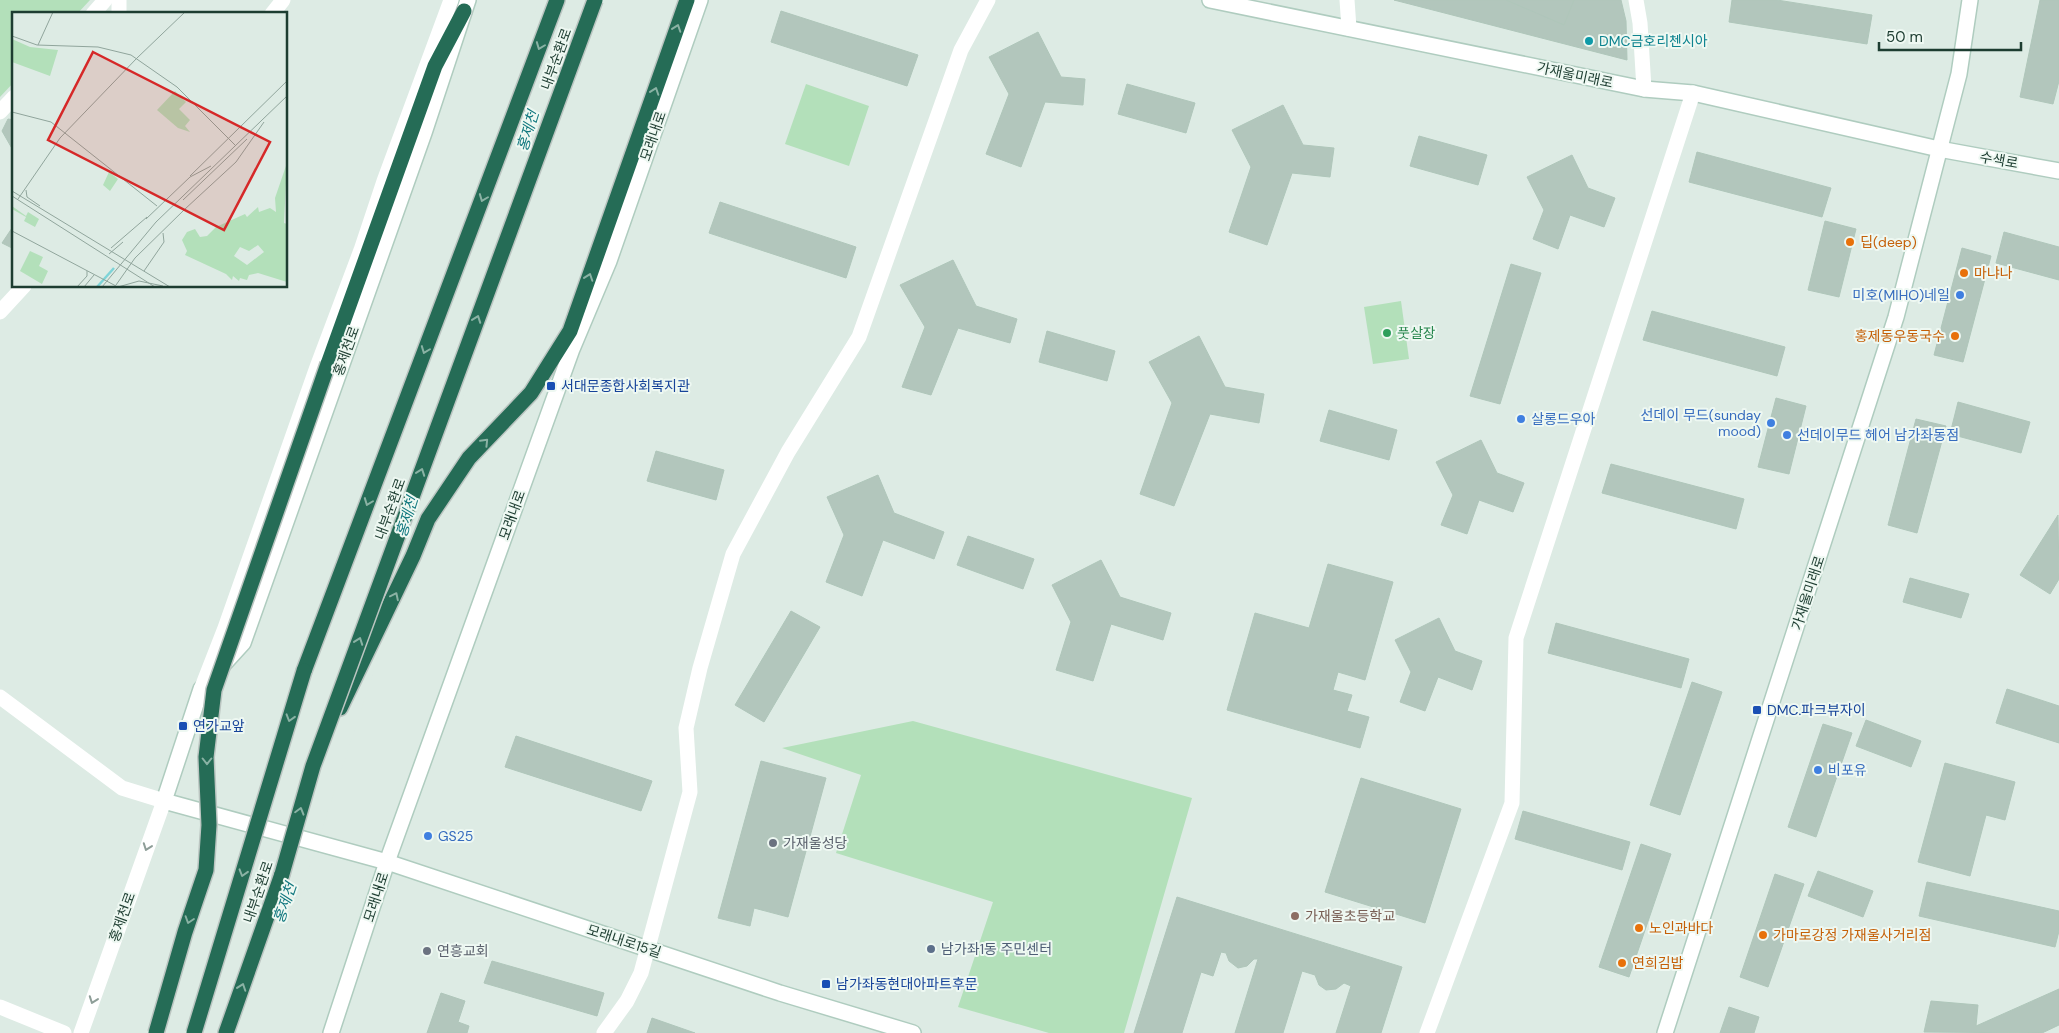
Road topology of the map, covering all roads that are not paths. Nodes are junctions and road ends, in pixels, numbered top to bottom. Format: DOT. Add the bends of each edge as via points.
graph roads {
  1 [pos="105,0"];
  2 [pos="282,0"];
  3 [pos="451,0"];
  4 [pos="557,0"];
  5 [pos="595,0"];
  6 [pos="687,0"];
  7 [pos="700,0"];
  8 [pos="988,0"];
  9 [pos="1210,0"];
  10 [pos="1347,0"];
  11 [pos="1636,0"];
  12 [pos="1970,0"];
  13 [pos="466,6"];
  14 [pos="95,12"];
  15 [pos="273,12"];
  16 [pos="1349,28"];
  17 [pos="1644,89"];
  18 [pos="1693,93"];
  19 [pos="1939,149"];
  20 [pos="2059,171"];
  21 [pos="22,288"];
  22 [pos="0,312"];
  23 [pos="201,689"];
  24 [pos="0,697"];
  25 [pos="312,766"];
  26 [pos="164,801"];
  27 [pos="387,862"];
  28 [pos="647,949"];
  29 [pos="0,1008"];
  30 [pos="64,1033"];
  31 [pos="82,1033"];
  32 [pos="156,1033"];
  33 [pos="194,1033"];
  34 [pos="226,1033"];
  35 [pos="332,1033"];
  36 [pos="604,1033"];
  37 [pos="913,1033"];
  38 [pos="1427,1033"];
  39 [pos="1665,1033"];
  1 -- 14 [label="street"];
  2 -- 15 [label="street"];
  3 -- 23 [label="street, 홍제천로"];
  4 -- 33 [label="highway, 내부순환로, one-way, bridge" via="304,671"];
  25 -- 5 [label="highway, 내부순환로, one-way, bridge"];
  25 -- 6 [label="highway, one-way, bridge" via="414,556 428,519 469,458 531,393 570,331"];
  7 -- 27 [label="street, 모래내로" via="609,261 572,349"];
  8 -- 28 [label="street" via="960,50 859,337 788,452 733,554 686,728 690,792"];
  9 -- 16 [label="street, 가재울미래로"];
  10 -- 16 [label="street"];
  11 -- 17 [label="street"];
  12 -- 19 [label="street, 가재울미래로" via="1959,74"];
  13 -- 23 [label="street, 홍제천로" via="243,644"];
  13 -- 32 [label="highway, one-way, bridge" via="431,75 214,690 206,757 209,825 206,870"];
  16 -- 17 [label="street, 가재울미래로"];
  17 -- 18 [label="street, 가재울미래로"];
  18 -- 19 [label="street, 가재울미래로"];
  18 -- 38 [label="street" via="1516,638 1512,803"];
  19 -- 20 [label="street, 수색로"];
  19 -- 39 [label="street, 가재울미래로" via="1896,317"];
  21 -- 22 [label="street"];
  23 -- 26 [label="street, 홍제천로"];
  24 -- 26 [label="street" via="122,788"];
  34 -- 25 [label="highway, 내부순환로, one-way, bridge" via="282,874"];
  26 -- 27 [label="street, 모래내로15길, bridge"];
  26 -- 31 [label="street, 홍제천로, one-way"];
  27 -- 28 [label="street, 모래내로15길"];
  27 -- 35 [label="street, 모래내로"];
  28 -- 36 [label="street" via="641,974"];
  28 -- 37 [label="street, 모래내로15길"];
  29 -- 30 [label="street"];
}
